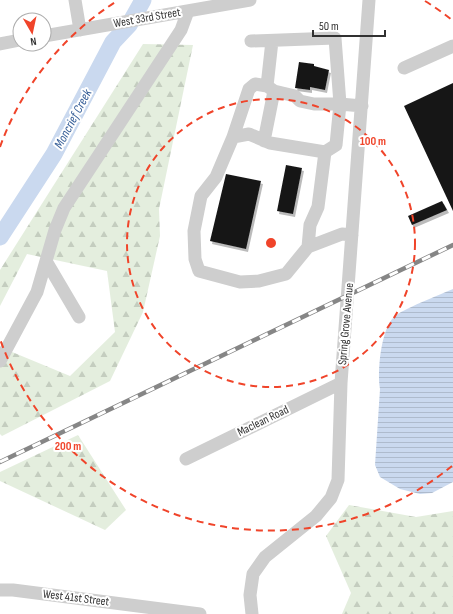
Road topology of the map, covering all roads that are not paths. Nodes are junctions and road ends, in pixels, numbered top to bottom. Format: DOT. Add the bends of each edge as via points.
graph roads {
  1 [pos="75,0"];
  2 [pos="250,0"];
  3 [pos="369,0"];
  4 [pos="188,11"];
  5 [pos="80,30"];
  6 [pos="52,35"];
  7 [pos="272,41"];
  8 [pos="12,42"];
  9 [pos="251,42"];
  10 [pos="0,44"];
  11 [pos="453,46"];
  12 [pos="404,68"];
  13 [pos="271,89"];
  14 [pos="340,104"];
  15 [pos="362,106"];
  16 [pos="233,137"];
  17 [pos="264,141"];
  18 [pos="325,152"];
  19 [pos="352,235"];
  20 [pos="308,247"];
  21 [pos="46,261"];
  22 [pos="79,317"];
  23 [pos="0,361"];
  24 [pos="341,383"];
  25 [pos="186,459"];
  26 [pos="0,590"];
  27 [pos="118,609"];
  28 [pos="200,614"];
  29 [pos="252,614"];
  1 -- 5 [label="street"];
  2 -- 4 [label="street, West 33rd Street"];
  3 -- 15 [label="street, Spring Grove Avenue"];
  4 -- 5 [label="street, West 33rd Street"];
  4 -- 21 [label="street" via="180,30 64,208"];
  5 -- 6 [label="street, West 33rd Street"];
  7 -- 9 [label="street"];
  7 -- 13 [label="street"];
  7 -- 14 [label="street" via="335,38"];
  8 -- 10 [label="street"];
  11 -- 12 [label="street"];
  13 -- 14 [label="street" via="295,96 300,101"];
  13 -- 16 [label="street" via="255,84 249,89"];
  13 -- 17 [label="street"];
  14 -- 15 [label="street"];
  14 -- 18 [label="street" via="336,145"];
  15 -- 19 [label="street, Spring Grove Avenue"];
  16 -- 17 [label="street" via="249,134"];
  16 -- 20 [label="street" via="216,177 201,196 194,230 195,259 199,271 240,282 258,281 286,274"];
  17 -- 18 [label="street"];
  18 -- 20 [label="street" via="318,207 310,225"];
  19 -- 20 [label="street" via="342,234"];
  19 -- 24 [label="street, Spring Grove Avenue"];
  21 -- 22 [label="street"];
  21 -- 23 [label="street" via="37,292"];
  24 -- 25 [label="street, Maclean Road"];
  24 -- 29 [label="street, Spring Grove Avenue" via="338,480 331,498 316,516 265,557 253,574 250,595"];
  26 -- 27 [label="street, West 41st Street" via="13,590"];
  27 -- 28 [label="street, West 41st Street"];
}
